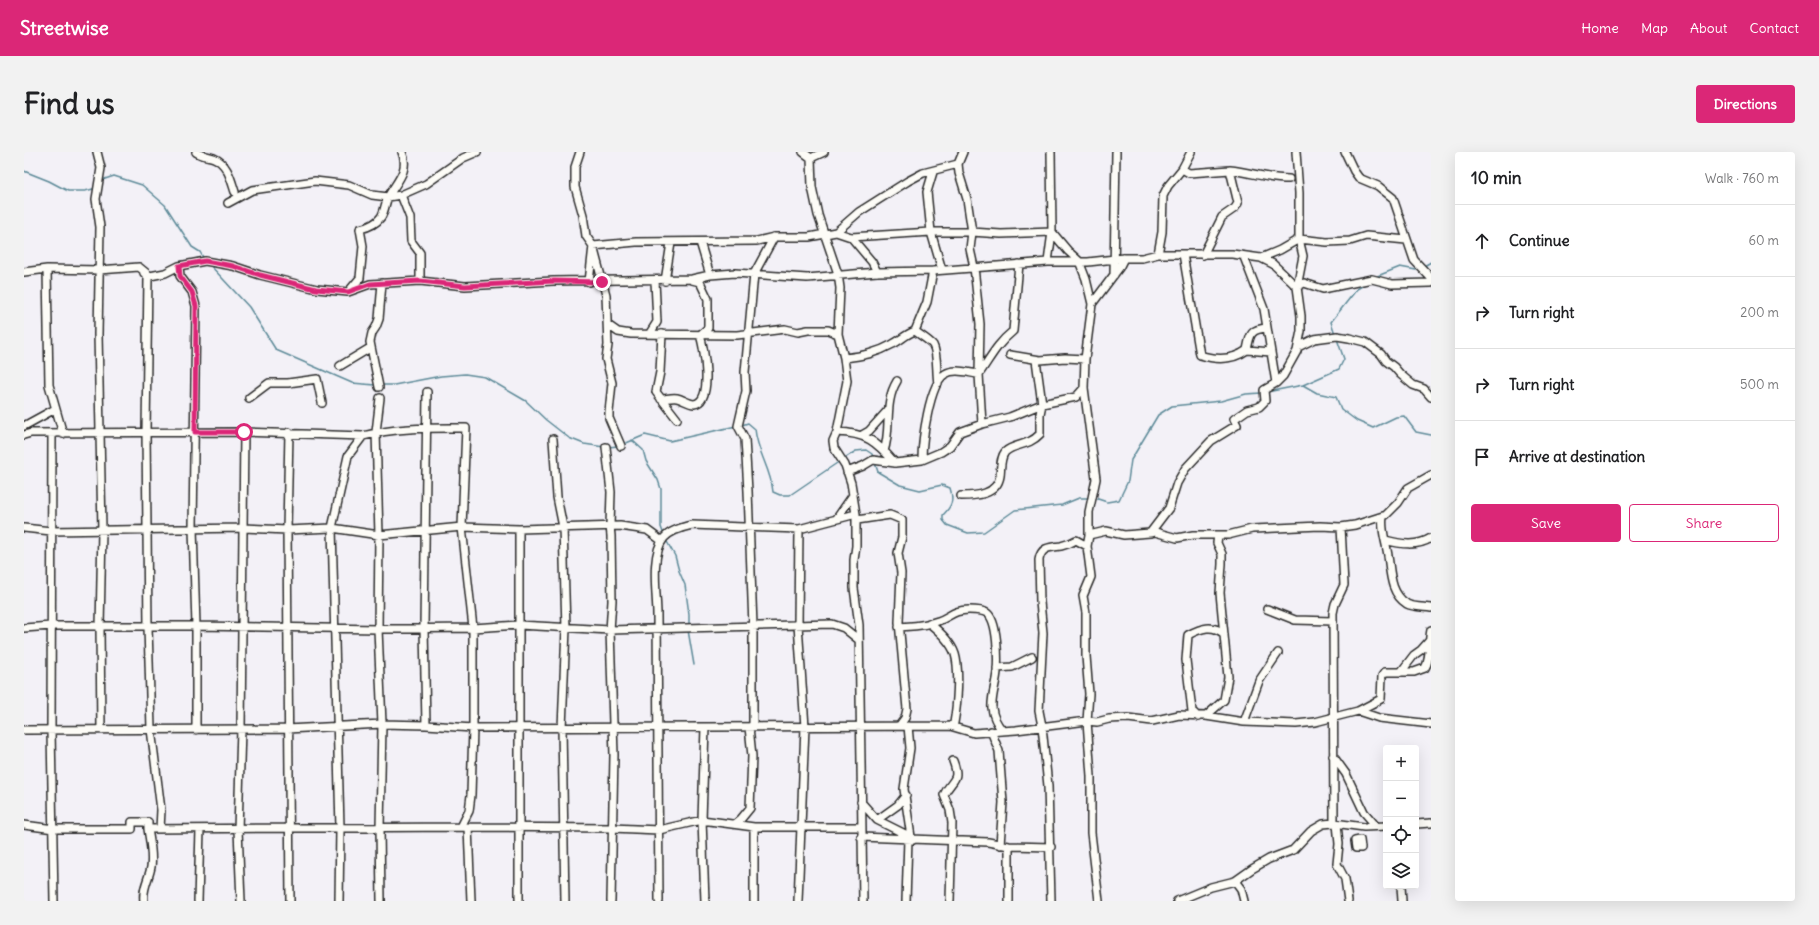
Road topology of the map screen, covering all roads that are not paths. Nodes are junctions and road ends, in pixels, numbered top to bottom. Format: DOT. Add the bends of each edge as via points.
graph roads {
  1 [pos="97,152"];
  2 [pos="196,152"];
  3 [pos="402,152"];
  4 [pos="477,152"];
  5 [pos="580,152"];
  6 [pos="803,152"];
  7 [pos="824,152"];
  8 [pos="963,152"];
  9 [pos="1051,152"];
  10 [pos="1116,152"];
  11 [pos="1191,152"];
  12 [pos="1296,152"];
  13 [pos="1345,152"];
  14 [pos="811,158"];
  15 [pos="958,164"];
  16 [pos="1182,169"];
  17 [pos="1230,170"];
  18 [pos="933,172"];
  19 [pos="1289,179"];
  20 [pos="235,192"];
  21 [pos="401,195"];
  22 [pos="388,197"];
  23 [pos="228,203"];
  24 [pos="836,232"];
  25 [pos="931,232"];
  26 [pos="972,232"];
  27 [pos="1052,232"];
  28 [pos="825,234"];
  29 [pos="774,237"];
  30 [pos="851,237"];
  31 [pos="1298,239"];
  32 [pos="1406,240"];
  33 [pos="700,242"];
  34 [pos="671,243"];
  35 [pos="593,246"];
  36 [pos="1158,254"];
  37 [pos="1183,254"];
  38 [pos="1203,255"];
  39 [pos="1244,257"];
  40 [pos="1124,258"];
  41 [pos="1261,258"];
  42 [pos="1115,259"];
  43 [pos="1079,261"];
  44 [pos="1048,262"];
  45 [pos="1019,264"];
  46 [pos="179,266"];
  47 [pos="139,267"];
  48 [pos="974,267"];
  49 [pos="47,269"];
  50 [pos="99,270"];
  51 [pos="942,270"];
  52 [pos="933,271"];
  53 [pos="24,272"];
  54 [pos="876,272"];
  55 [pos="754,274"];
  56 [pos="838,274"];
  57 [pos="1114,274"];
  58 [pos="710,275"];
  59 [pos="1431,278"];
  60 [pos="692,280"];
  61 [pos="420,281"];
  62 [pos="655,281"];
  63 [pos="664,281"];
  64 [pos="589,282"];
  65 [pos="602,282"];
  66 [pos="382,283"];
  67 [pos="1431,283"];
  68 [pos="1297,287"];
  69 [pos="348,292"];
  70 [pos="1092,304"];
  71 [pos="608,325"];
  72 [pos="1268,328"];
  73 [pos="915,331"];
  74 [pos="650,333"];
  75 [pos="662,334"];
  76 [pos="838,334"];
  77 [pos="700,335"];
  78 [pos="749,335"];
  79 [pos="1298,347"];
  80 [pos="370,348"];
  81 [pos="1246,350"];
  82 [pos="1271,352"];
  83 [pos="1010,355"];
  84 [pos="844,358"];
  85 [pos="1085,359"];
  86 [pos="1036,360"];
  87 [pos="340,366"];
  88 [pos="979,374"];
  89 [pos="897,381"];
  90 [pos="938,383"];
  91 [pos="1276,383"];
  92 [pos="380,387"];
  93 [pos="1084,388"];
  94 [pos="427,392"];
  95 [pos="1431,397"];
  96 [pos="249,398"];
  97 [pos="380,398"];
  98 [pos="661,399"];
  99 [pos="322,403"];
  100 [pos="1042,404"];
  101 [pos="55,409"];
  102 [pos="888,410"];
  103 [pos="678,419"];
  104 [pos="982,424"];
  105 [pos="24,426"];
  106 [pos="426,428"];
  107 [pos="146,432"];
  108 [pos="195,432"];
  109 [pos="244,432"];
  110 [pos="289,432"];
  111 [pos="376,432"];
  112 [pos="837,432"];
  113 [pos="101,433"];
  114 [pos="52,434"];
  115 [pos="63,434"];
  116 [pos="24,435"];
  117 [pos="862,435"];
  118 [pos="363,436"];
  119 [pos="553,439"];
  120 [pos="621,446"];
  121 [pos="606,447"];
  122 [pos="884,451"];
  123 [pos="922,460"];
  124 [pos="895,463"];
  125 [pos="847,472"];
  126 [pos="1431,475"];
  127 [pos="853,495"];
  128 [pos="960,496"];
  129 [pos="856,517"];
  130 [pos="1383,517"];
  131 [pos="837,518"];
  132 [pos="1373,520"];
  133 [pos="610,526"];
  134 [pos="462,527"];
  135 [pos="749,527"];
  136 [pos="1341,527"];
  137 [pos="1381,527"];
  138 [pos="24,528"];
  139 [pos="193,528"];
  140 [pos="243,528"];
  141 [pos="332,528"];
  142 [pos="563,528"];
  143 [pos="519,529"];
  144 [pos="799,529"];
  145 [pos="51,530"];
  146 [pos="102,530"];
  147 [pos="147,530"];
  148 [pos="287,530"];
  149 [pos="425,530"];
  150 [pos="1150,533"];
  151 [pos="379,535"];
  152 [pos="1089,535"];
  153 [pos="1218,535"];
  154 [pos="1431,538"];
  155 [pos="1385,540"];
  156 [pos="662,542"];
  157 [pos="1087,546"];
  158 [pos="1431,608"];
  159 [pos="1267,609"];
  160 [pos="1333,621"];
  161 [pos="929,623"];
  162 [pos="519,625"];
  163 [pos="798,625"];
  164 [pos="51,626"];
  165 [pos="100,626"];
  166 [pos="196,626"];
  167 [pos="752,626"];
  168 [pos="148,627"];
  169 [pos="242,627"];
  170 [pos="899,627"];
  171 [pos="24,628"];
  172 [pos="288,628"];
  173 [pos="336,628"];
  174 [pos="424,628"];
  175 [pos="473,628"];
  176 [pos="566,628"];
  177 [pos="658,628"];
  178 [pos="378,629"];
  179 [pos="610,630"];
  180 [pos="1431,630"];
  181 [pos="1224,634"];
  182 [pos="858,640"];
  183 [pos="1428,641"];
  184 [pos="1278,653"];
  185 [pos="1032,657"];
  186 [pos="997,668"];
  187 [pos="1401,672"];
  188 [pos="1358,711"];
  189 [pos="1206,716"];
  190 [pos="1332,716"];
  191 [pos="1198,717"];
  192 [pos="1087,721"];
  193 [pos="1244,722"];
  194 [pos="382,724"];
  195 [pos="1431,724"];
  196 [pos="426,725"];
  197 [pos="336,726"];
  198 [pos="751,726"];
  199 [pos="860,726"];
  200 [pos="891,726"];
  201 [pos="908,726"];
  202 [pos="950,726"];
  203 [pos="1042,726"];
  204 [pos="612,727"];
  205 [pos="657,727"];
  206 [pos="705,727"];
  207 [pos="805,727"];
  208 [pos="473,728"];
  209 [pos="520,728"];
  210 [pos="562,728"];
  211 [pos="151,729"];
  212 [pos="241,729"];
  213 [pos="288,729"];
  214 [pos="24,730"];
  215 [pos="51,730"];
  216 [pos="101,730"];
  217 [pos="196,730"];
  218 [pos="1002,730"];
  219 [pos="991,731"];
  220 [pos="1333,756"];
  221 [pos="953,761"];
  222 [pos="906,795"];
  223 [pos="861,802"];
  224 [pos="702,820"];
  225 [pos="877,820"];
  226 [pos="735,824"];
  227 [pos="1336,824"];
  228 [pos="1419,824"];
  229 [pos="1431,824"];
  230 [pos="24,825"];
  231 [pos="1376,826"];
  232 [pos="1383,826"];
  233 [pos="464,827"];
  234 [pos="754,827"];
  235 [pos="801,827"];
  236 [pos="861,827"];
  237 [pos="288,828"];
  238 [pos="340,828"];
  239 [pos="380,828"];
  240 [pos="518,828"];
  241 [pos="563,828"];
  242 [pos="612,828"];
  243 [pos="54,829"];
  244 [pos="148,829"];
  245 [pos="160,829"];
  246 [pos="200,829"];
  247 [pos="238,830"];
  248 [pos="659,830"];
  249 [pos="861,838"];
  250 [pos="911,839"];
  251 [pos="952,841"];
  252 [pos="1000,845"];
  253 [pos="1009,846"];
  254 [pos="1050,847"];
  255 [pos="1235,881"];
  256 [pos="1402,898"];
  257 [pos="54,901"];
  258 [pos="144,901"];
  259 [pos="198,901"];
  260 [pos="241,901"];
  261 [pos="290,901"];
  262 [pos="339,901"];
  263 [pos="381,901"];
  264 [pos="471,901"];
  265 [pos="519,901"];
  266 [pos="565,901"];
  267 [pos="611,901"];
  268 [pos="659,901"];
  269 [pos="705,901"];
  270 [pos="754,901"];
  271 [pos="798,901"];
  272 [pos="863,901"];
  273 [pos="906,901"];
  274 [pos="950,901"];
  275 [pos="1008,901"];
  276 [pos="1051,901"];
  277 [pos="1099,901"];
  278 [pos="1177,901"];
  279 [pos="1244,901"];
  280 [pos="1348,901"];
  281 [pos="1408,901"];
  1 -- 50 [label="street" via="101,168 96,199 100,227"];
  2 -- 20 [label="street" via="215,158 225,166"];
  3 -- 22 [label="street" via="405,159 400,180"];
  4 -- 21 [label="street" via="463,158 426,184"];
  5 -- 35 [label="street" via="575,167 575,187 586,236"];
  6 -- 14 [label="street"];
  7 -- 14 [label="street"];
  8 -- 15 [label="street"];
  9 -- 27 [label="street"];
  10 -- 42 [label="street"];
  11 -- 16 [label="street"];
  12 -- 31 [label="street" via="1299,193"];
  13 -- 32 [label="street" via="1360,178 1378,186 1392,198"];
  14 -- 28 [label="street" via="812,187"];
  15 -- 18 [label="street"];
  15 -- 26 [label="street"];
  16 -- 17 [label="street" via="1189,173"];
  16 -- 36 [label="street" via="1163,196 1162,232"];
  17 -- 19 [label="street" via="1272,179"];
  17 -- 38 [label="street" via="1238,203 1236,208 1222,217"];
  18 -- 24 [label="street" via="923,173 908,181 859,212"];
  18 -- 25 [label="street" via="927,192"];
  21 -- 22 [label="street"];
  21 -- 61 [label="street" via="410,218 411,241 420,253"];
  22 -- 23 [label="street" via="372,195 349,185 315,182 252,190"];
  22 -- 69 [label="street" via="382,216 372,226 360,229 363,246 360,278"];
  24 -- 28 [label="street"];
  24 -- 30 [label="street"];
  25 -- 26 [label="street"];
  25 -- 30 [label="street"];
  25 -- 51 [label="street"];
  26 -- 27 [label="street"];
  26 -- 48 [label="street" via="970,249"];
  27 -- 43 [label="street"];
  27 -- 44 [label="street"];
  28 -- 29 [label="street" via="809,237"];
  28 -- 56 [label="street"];
  29 -- 33 [label="street" via="757,241"];
  29 -- 55 [label="street"];
  30 -- 54 [label="street" via="872,262"];
  31 -- 32 [label="street" via="1350,241 1366,236"];
  31 -- 41 [label="street"];
  31 -- 68 [label="street" via="1303,260"];
  32 -- 59 [label="street" via="1414,260"];
  33 -- 34 [label="street"];
  33 -- 58 [label="street"];
  34 -- 35 [label="street" via="636,242"];
  34 -- 63 [label="street"];
  35 -- 64 [label="street"];
  35 -- 65 [label="street"];
  36 -- 37 [label="street"];
  36 -- 40 [label="street" via="1142,258"];
  37 -- 38 [label="street"];
  37 -- 81 [label="street" via="1200,355 1233,358"];
  38 -- 39 [label="street" via="1232,254"];
  39 -- 41 [label="street"];
  39 -- 72 [label="street" via="1264,309"];
  40 -- 42 [label="street"];
  40 -- 57 [label="street"];
  41 -- 68 [label="street" via="1273,264"];
  42 -- 43 [label="street"];
  42 -- 57 [label="street"];
  43 -- 44 [label="street"];
  43 -- 70 [label="street"];
  44 -- 45 [label="street"];
  45 -- 48 [label="street"];
  45 -- 88 [label="street" via="1013,331 1002,340"];
  46 -- 47 [label="street" via="165,273 150,276"];
  46 -- 69 [label="street" via="205,261 233,266 316,289"];
  46 -- 108 [label="street" via="180,276 192,292 196,306"];
  47 -- 50 [label="street"];
  47 -- 107 [label="street" via="148,277"];
  48 -- 51 [label="street"];
  48 -- 88 [label="street" via="980,324"];
  49 -- 50 [label="street"];
  49 -- 53 [label="street"];
  49 -- 101 [label="street" via="49,385"];
  50 -- 113 [label="street"];
  51 -- 52 [label="street"];
  52 -- 54 [label="street"];
  52 -- 73 [label="street" via="927,302"];
  54 -- 56 [label="street"];
  55 -- 56 [label="street" via="807,278"];
  55 -- 58 [label="street"];
  55 -- 78 [label="street"];
  56 -- 76 [label="street"];
  57 -- 70 [label="street"];
  58 -- 60 [label="street"];
  60 -- 63 [label="street"];
  60 -- 77 [label="street" via="700,282 708,299 708,328"];
  61 -- 64 [label="street" via="465,286 547,281"];
  61 -- 66 [label="street"];
  62 -- 63 [label="street"];
  62 -- 65 [label="street"];
  62 -- 74 [label="street" via="657,322"];
  64 -- 65 [label="street"];
  65 -- 71 [label="street" via="606,295"];
  66 -- 69 [label="street" via="370,284"];
  66 -- 80 [label="street" via="379,319 371,337"];
  67 -- 68 [label="street" via="1392,284 1372,279 1324,289 1304,283"];
  68 -- 79 [label="street" via="1301,331"];
  70 -- 85 [label="street"];
  71 -- 74 [label="street" via="622,333"];
  71 -- 120 [label="street" via="606,358 612,383 609,412"];
  72 -- 81 [label="street" via="1257,329 1251,335"];
  72 -- 82 [label="street"];
  73 -- 84 [label="street" via="869,356"];
  73 -- 90 [label="street" via="933,345 937,360"];
  74 -- 75 [label="street"];
  75 -- 77 [label="street"];
  75 -- 98 [label="street" via="660,372 656,388"];
  76 -- 78 [label="street" via="828,330 798,332 785,329"];
  76 -- 84 [label="street"];
  77 -- 78 [label="street"];
  77 -- 98 [label="street" via="706,377 704,397 700,402 693,404 676,398"];
  78 -- 135 [label="street" via="745,372 746,391 738,426 744,439"];
  79 -- 91 [label="street" via="1290,365"];
  79 -- 95 [label="street" via="1312,340 1337,336 1372,346 1386,362 1413,385 1424,389"];
  80 -- 87 [label="street"];
  80 -- 92 [label="street" via="374,354"];
  81 -- 82 [label="street"];
  82 -- 91 [label="street"];
  83 -- 86 [label="street"];
  84 -- 112 [label="street" via="847,381"];
  85 -- 86 [label="street"];
  85 -- 93 [label="street"];
  86 -- 100 [label="street"];
  88 -- 90 [label="street" via="961,371 945,374"];
  88 -- 104 [label="street"];
  89 -- 102 [label="street"];
  90 -- 123 [label="street" via="925,424"];
  91 -- 150 [label="street" via="1264,390 1265,400 1259,407 1247,410 1235,418 1237,425 1211,441 1185,469 1177,483 1169,508"];
  93 -- 100 [label="street" via="1076,397"];
  93 -- 152 [label="street" via="1096,479 1089,512"];
  94 -- 106 [label="street"];
  96 -- 99 [label="street" via="269,383 316,379"];
  97 -- 111 [label="street"];
  98 -- 103 [label="street"];
  100 -- 104 [label="street" via="1010,417"];
  100 -- 128 [label="street" via="1040,434 1033,441 1004,453 996,486 989,492"];
  101 -- 105 [label="street"];
  101 -- 115 [label="street"];
  102 -- 117 [label="street"];
  102 -- 122 [label="street"];
  104 -- 123 [label="street" via="960,432 950,446"];
  106 -- 111 [label="street"];
  106 -- 134 [label="street" via="466,428"];
  106 -- 149 [label="street"];
  107 -- 108 [label="street"];
  107 -- 113 [label="street"];
  107 -- 147 [label="street"];
  108 -- 109 [label="street"];
  108 -- 139 [label="street"];
  109 -- 110 [label="street"];
  109 -- 140 [label="street"];
  110 -- 118 [label="street"];
  110 -- 148 [label="street"];
  111 -- 118 [label="street"];
  111 -- 151 [label="street"];
  112 -- 117 [label="street"];
  112 -- 125 [label="street" via="833,441 834,448"];
  113 -- 115 [label="street"];
  113 -- 146 [label="street"];
  114 -- 115 [label="street"];
  114 -- 116 [label="street"];
  114 -- 145 [label="street"];
  117 -- 122 [label="street"];
  118 -- 141 [label="street" via="348,456"];
  119 -- 142 [label="street" via="557,497"];
  121 -- 133 [label="street" via="611,492"];
  122 -- 124 [label="street"];
  123 -- 124 [label="street"];
  124 -- 125 [label="street" via="873,460"];
  125 -- 127 [label="street"];
  126 -- 130 [label="street" via="1408,488 1398,503"];
  127 -- 129 [label="street"];
  127 -- 131 [label="street"];
  129 -- 131 [label="street"];
  129 -- 170 [label="street" via="890,515 902,520 903,532 898,553 901,573"];
  129 -- 182 [label="street" via="854,560"];
  130 -- 132 [label="street"];
  130 -- 137 [label="street"];
  131 -- 144 [label="street"];
  132 -- 136 [label="street"];
  132 -- 137 [label="street"];
  133 -- 142 [label="street"];
  133 -- 156 [label="street" via="647,530"];
  133 -- 179 [label="street"];
  134 -- 143 [label="street"];
  134 -- 149 [label="street"];
  134 -- 175 [label="street"];
  135 -- 144 [label="street"];
  135 -- 156 [label="street" via="692,524 665,537"];
  135 -- 167 [label="street"];
  136 -- 153 [label="street" via="1252,529"];
  136 -- 160 [label="street" via="1344,585 1335,604"];
  137 -- 155 [label="street"];
  138 -- 145 [label="street"];
  139 -- 140 [label="street"];
  139 -- 147 [label="street"];
  139 -- 166 [label="street"];
  140 -- 148 [label="street"];
  140 -- 169 [label="street"];
  141 -- 148 [label="street"];
  141 -- 151 [label="street"];
  141 -- 173 [label="street"];
  142 -- 143 [label="street"];
  142 -- 176 [label="street"];
  143 -- 162 [label="street"];
  144 -- 163 [label="street"];
  145 -- 146 [label="street"];
  145 -- 164 [label="street"];
  146 -- 147 [label="street"];
  146 -- 165 [label="street"];
  147 -- 168 [label="street"];
  148 -- 172 [label="street"];
  149 -- 151 [label="street"];
  149 -- 174 [label="street"];
  150 -- 152 [label="street" via="1124,535 1106,531"];
  150 -- 153 [label="street" via="1176,538"];
  151 -- 178 [label="street"];
  152 -- 157 [label="street"];
  153 -- 181 [label="street" via="1217,543 1222,554 1220,593"];
  154 -- 155 [label="street" via="1417,544 1400,544"];
  155 -- 158 [label="street" via="1392,584 1398,596 1408,604"];
  156 -- 177 [label="street" via="658,546 656,573"];
  157 -- 192 [label="street" via="1091,577 1083,596 1089,694"];
  157 -- 203 [label="street" via="1076,540 1068,545 1048,546 1040,554 1039,586 1043,633 1039,711"];
  159 -- 160 [label="street" via="1295,620"];
  160 -- 190 [label="street"];
  161 -- 170 [label="street"];
  161 -- 186 [label="street" via="961,611 986,612 994,625"];
  161 -- 202 [label="street" via="946,639 955,654 957,708 954,723"];
  162 -- 175 [label="street"];
  162 -- 176 [label="street"];
  162 -- 209 [label="street"];
  163 -- 167 [label="street"];
  163 -- 182 [label="street" via="832,624 844,628"];
  163 -- 207 [label="street"];
  164 -- 165 [label="street"];
  164 -- 171 [label="street"];
  164 -- 215 [label="street"];
  165 -- 168 [label="street"];
  165 -- 216 [label="street"];
  166 -- 168 [label="street"];
  166 -- 169 [label="street"];
  166 -- 217 [label="street"];
  167 -- 177 [label="street"];
  167 -- 198 [label="street"];
  168 -- 211 [label="street"];
  169 -- 172 [label="street"];
  169 -- 212 [label="street"];
  170 -- 200 [label="street" via="907,709 905,718 899,726"];
  172 -- 173 [label="street"];
  172 -- 213 [label="street"];
  173 -- 178 [label="street"];
  173 -- 197 [label="street"];
  174 -- 175 [label="street"];
  174 -- 178 [label="street"];
  174 -- 196 [label="street"];
  175 -- 208 [label="street"];
  176 -- 179 [label="street"];
  176 -- 210 [label="street"];
  177 -- 179 [label="street"];
  177 -- 205 [label="street"];
  178 -- 194 [label="street"];
  179 -- 204 [label="street"];
  180 -- 183 [label="street"];
  181 -- 189 [label="street" via="1228,677 1224,700"];
  181 -- 191 [label="street" via="1218,629 1207,627 1188,635 1186,660 1192,712"];
  182 -- 199 [label="street"];
  183 -- 187 [label="street"];
  183 -- 187 [label="street" via="1429,664 1418,671"];
  184 -- 193 [label="street" via="1259,681"];
  185 -- 186 [label="street" via="1012,667"];
  186 -- 218 [label="street" via="992,707"];
  187 -- 188 [label="street" via="1383,673 1381,699"];
  188 -- 190 [label="street"];
  188 -- 195 [label="street" via="1379,718"];
  189 -- 191 [label="street"];
  189 -- 193 [label="street"];
  190 -- 193 [label="street" via="1315,722 1296,724"];
  190 -- 220 [label="street"];
  191 -- 192 [label="street" via="1179,715 1152,721 1128,718"];
  192 -- 203 [label="street"];
  192 -- 277 [label="street" via="1091,776 1091,833"];
  194 -- 196 [label="street"];
  194 -- 197 [label="street"];
  194 -- 239 [label="street"];
  196 -- 208 [label="street"];
  197 -- 213 [label="street"];
  197 -- 238 [label="street"];
  198 -- 206 [label="street"];
  198 -- 207 [label="street"];
  198 -- 226 [label="street" via="750,808"];
  199 -- 200 [label="street"];
  199 -- 207 [label="street"];
  199 -- 223 [label="street"];
  200 -- 201 [label="street"];
  201 -- 202 [label="street"];
  201 -- 222 [label="street" via="910,748 905,778"];
  202 -- 219 [label="street" via="974,733"];
  203 -- 218 [label="street"];
  203 -- 254 [label="street" via="1048,786"];
  204 -- 205 [label="street"];
  204 -- 210 [label="street"];
  204 -- 242 [label="street"];
  205 -- 206 [label="street"];
  205 -- 248 [label="street"];
  206 -- 224 [label="street"];
  207 -- 235 [label="street"];
  208 -- 209 [label="street"];
  208 -- 233 [label="street" via="471,795"];
  209 -- 210 [label="street"];
  209 -- 240 [label="street"];
  210 -- 241 [label="street"];
  211 -- 216 [label="street"];
  211 -- 217 [label="street"];
  211 -- 245 [label="street"];
  212 -- 213 [label="street"];
  212 -- 217 [label="street"];
  212 -- 247 [label="street"];
  213 -- 237 [label="street"];
  214 -- 215 [label="street"];
  215 -- 216 [label="street"];
  215 -- 243 [label="street"];
  218 -- 219 [label="street"];
  219 -- 252 [label="street" via="999,751 1003,802"];
  220 -- 227 [label="street"];
  220 -- 231 [label="street" via="1346,774 1364,812"];
  221 -- 251 [label="street" via="957,775 955,782 944,795 950,810"];
  222 -- 225 [label="street" via="898,805"];
  222 -- 250 [label="street"];
  223 -- 225 [label="street"];
  223 -- 236 [label="street"];
  224 -- 226 [label="street"];
  224 -- 248 [label="street"];
  224 -- 269 [label="street"];
  225 -- 250 [label="street"];
  226 -- 234 [label="street"];
  227 -- 231 [label="street"];
  227 -- 255 [label="street" via="1316,827 1293,850 1269,859"];
  227 -- 280 [label="street" via="1339,844 1337,864 1345,879"];
  228 -- 229 [label="street"];
  230 -- 243 [label="street"];
  231 -- 232 [label="street"];
  233 -- 239 [label="street"];
  233 -- 240 [label="street"];
  233 -- 264 [label="street"];
  234 -- 235 [label="street"];
  234 -- 270 [label="street"];
  235 -- 236 [label="street"];
  235 -- 271 [label="street"];
  236 -- 249 [label="street"];
  237 -- 238 [label="street"];
  237 -- 247 [label="street"];
  237 -- 261 [label="street"];
  238 -- 239 [label="street"];
  238 -- 262 [label="street"];
  239 -- 263 [label="street"];
  240 -- 241 [label="street"];
  240 -- 265 [label="street"];
  241 -- 242 [label="street"];
  241 -- 266 [label="street"];
  242 -- 248 [label="street"];
  242 -- 267 [label="street"];
  243 -- 244 [label="street" via="132,829 132,822 148,822"];
  243 -- 257 [label="street"];
  244 -- 245 [label="street"];
  244 -- 258 [label="street" via="152,858 144,886"];
  245 -- 246 [label="street"];
  246 -- 247 [label="street"];
  246 -- 259 [label="street"];
  247 -- 260 [label="street"];
  248 -- 268 [label="street"];
  249 -- 250 [label="street"];
  249 -- 272 [label="street"];
  250 -- 251 [label="street"];
  250 -- 273 [label="street"];
  251 -- 252 [label="street"];
  251 -- 274 [label="street"];
  252 -- 253 [label="street"];
  253 -- 254 [label="street"];
  253 -- 275 [label="street"];
  254 -- 276 [label="street"];
  255 -- 278 [label="street" via="1211,887"];
  255 -- 279 [label="street" via="1241,889"];
  256 -- 281 [label="street"];
}
